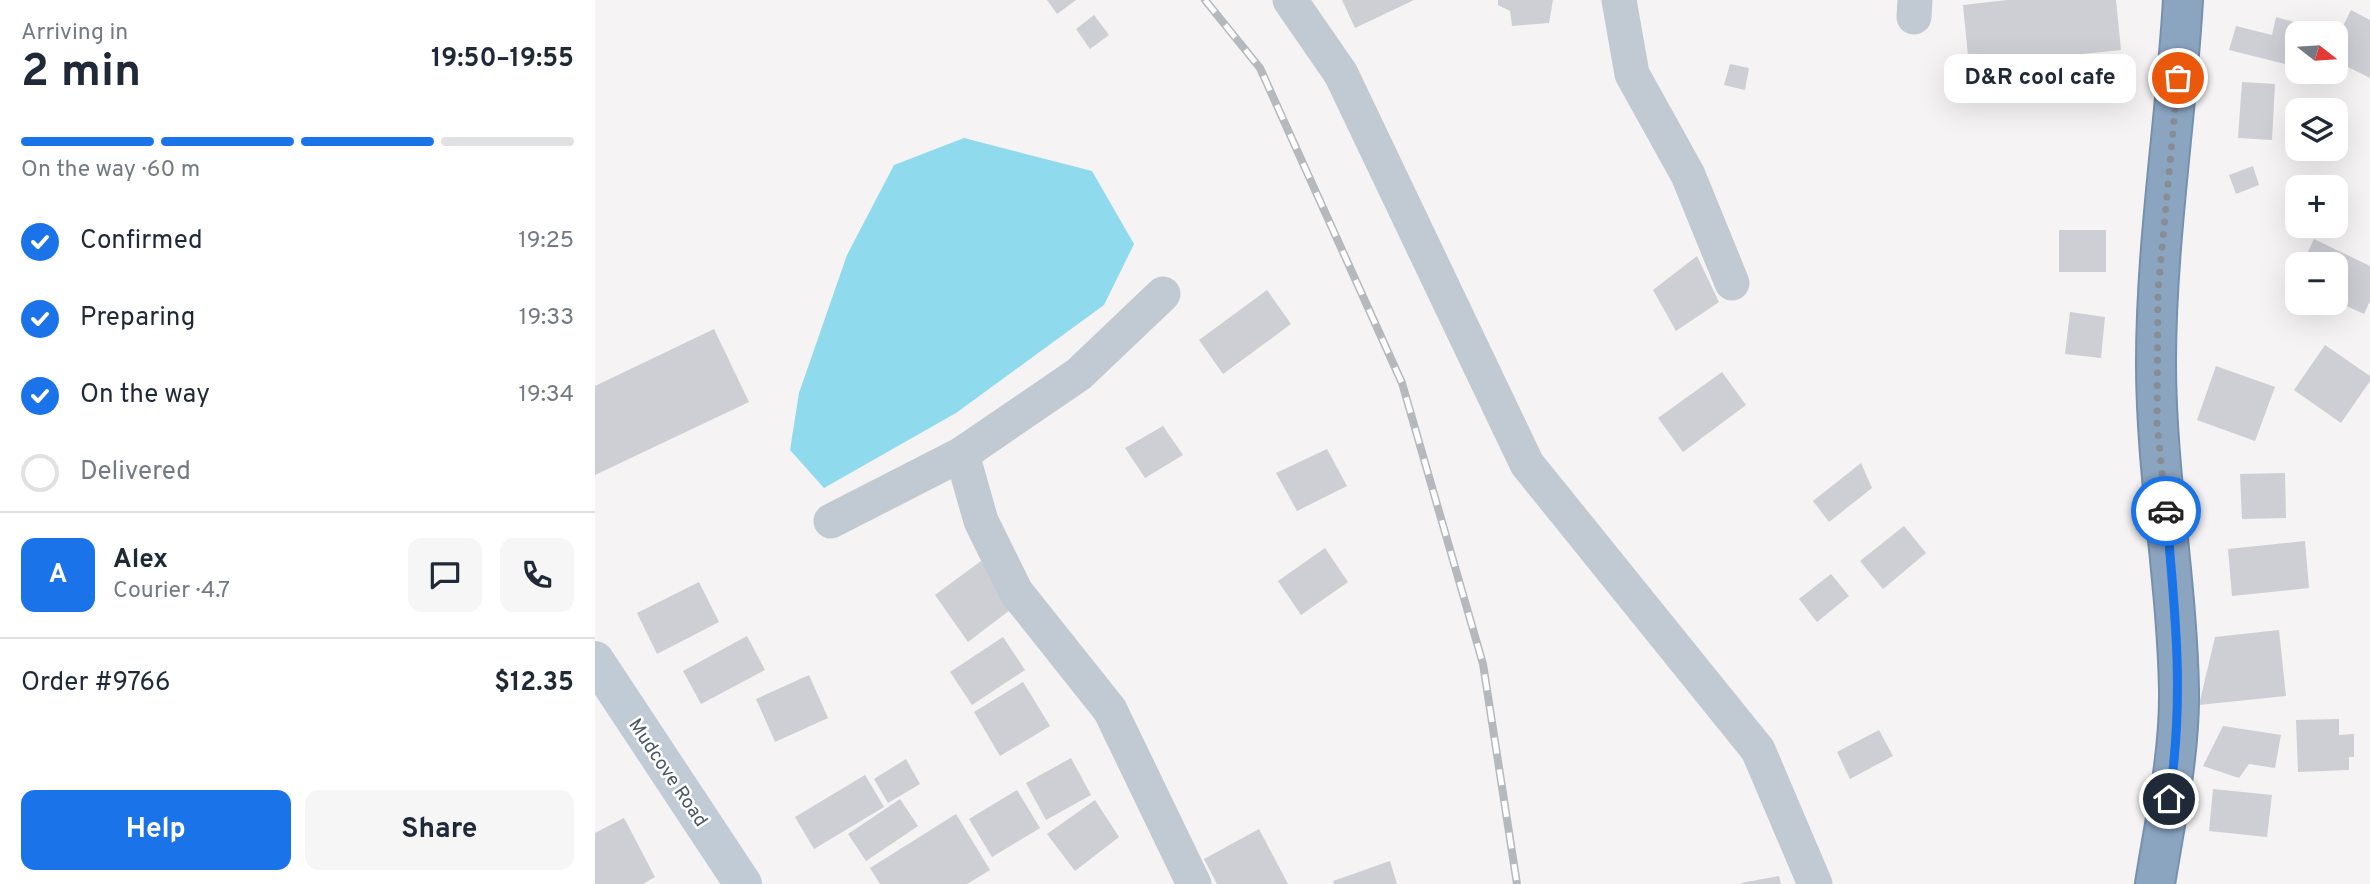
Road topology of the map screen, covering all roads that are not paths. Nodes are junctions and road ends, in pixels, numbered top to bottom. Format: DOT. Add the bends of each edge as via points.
graph roads {
  1 [pos="1290,0"];
  2 [pos="1619,0"];
  3 [pos="2183,0"];
  4 [pos="1733,283"];
  5 [pos="1163,294"];
  6 [pos="962,454"];
  7 [pos="831,521"];
  8 [pos="595,660"];
  9 [pos="743,884"];
  10 [pos="1194,884"];
  11 [pos="1815,884"];
  12 [pos="2155,884"];
  1 -- 11 [label="street" via="1341,74 1527,464 1758,750"];
  2 -- 4 [label="street" via="1632,74 1688,175"];
  3 -- 12 [label="highway" via="2156,363 2179,693 2172,781"];
  5 -- 6 [label="street" via="1079,373"];
  6 -- 7 [label="street"];
  6 -- 10 [label="street" via="981,521 1016,592 1110,710"];
  8 -- 9 [label="street, Mudcove Road"];
}
